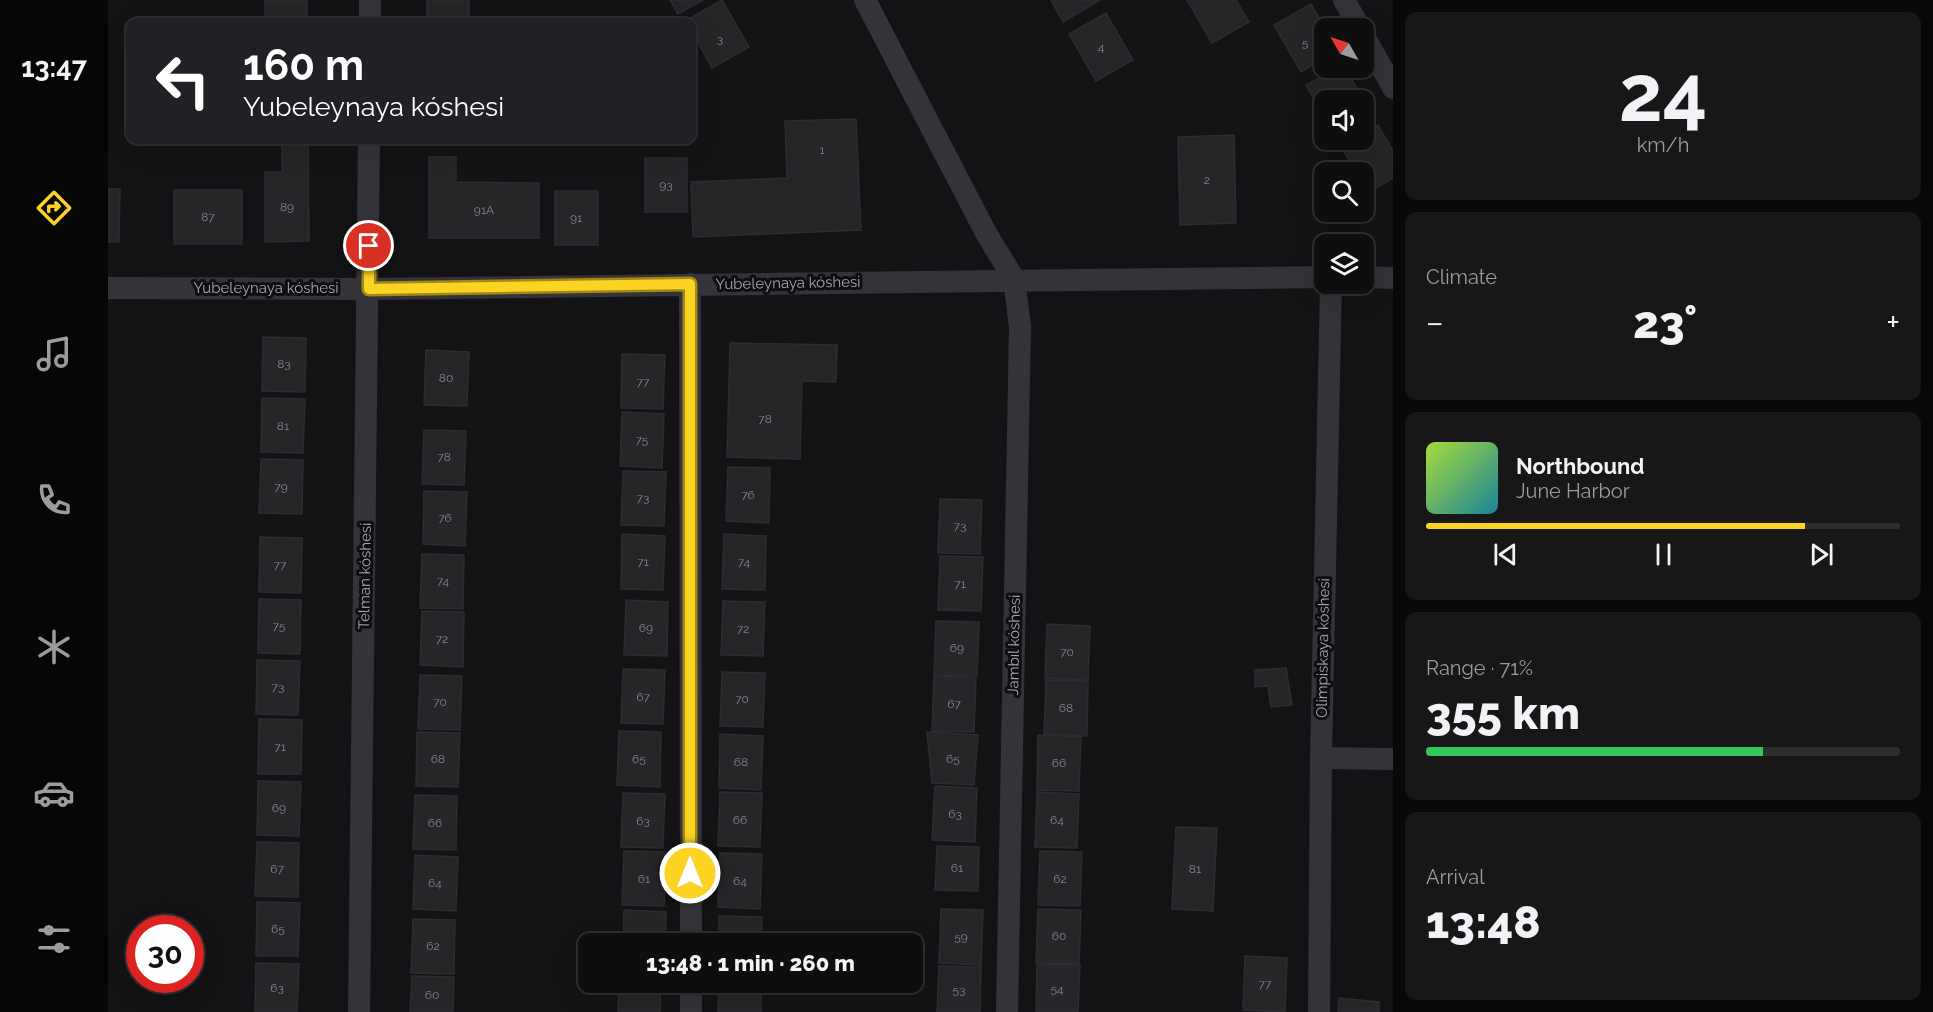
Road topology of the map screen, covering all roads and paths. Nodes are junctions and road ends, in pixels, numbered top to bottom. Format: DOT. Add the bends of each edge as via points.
graph roads {
  1 [pos="370,0"];
  2 [pos="865,0"];
  3 [pos="1344,0"];
  4 [pos="370,18"];
  5 [pos="1354,18"];
  6 [pos="1374,54"];
  7 [pos="1393,88"];
  8 [pos="369,144"];
  9 [pos="1314,277"];
  10 [pos="1374,277"];
  11 [pos="1393,278"];
  12 [pos="1014,279"];
  13 [pos="690,284"];
  14 [pos="108,288"];
  15 [pos="369,289"];
  16 [pos="1331,294"];
  17 [pos="1321,758"];
  18 [pos="1393,759"];
  19 [pos="690,933"];
  20 [pos="691,993"];
  21 [pos="359,1012"];
  22 [pos="691,1012"];
  23 [pos="1007,1012"];
  24 [pos="1319,1012"];
  1 -- 4 [label="street"];
  2 -- 12 [label="street" via="986,233"];
  3 -- 5 [label="street"];
  6 -- 7 [label="street"];
  8 -- 15 [label="street, Telman kóshesi"];
  9 -- 12 [label="street, Yubeleynaya kóshesi"];
  10 -- 11 [label="street"];
  12 -- 13 [label="street, Yubeleynaya kóshesi"];
  12 -- 23 [label="street, Jambıl kóshesi" via="1020,327"];
  13 -- 15 [label="street, Yubeleynaya kóshesi"];
  13 -- 19 [label="street"];
  14 -- 15 [label="street, Yubeleynaya kóshesi"];
  15 -- 21 [label="street, Telman kóshesi"];
  16 -- 17 [label="street, Olimpiskaya kóshesi"];
  17 -- 18 [label="street"];
  17 -- 24 [label="street, Olimpiskaya kóshesi"];
  20 -- 22 [label="street"];
}
